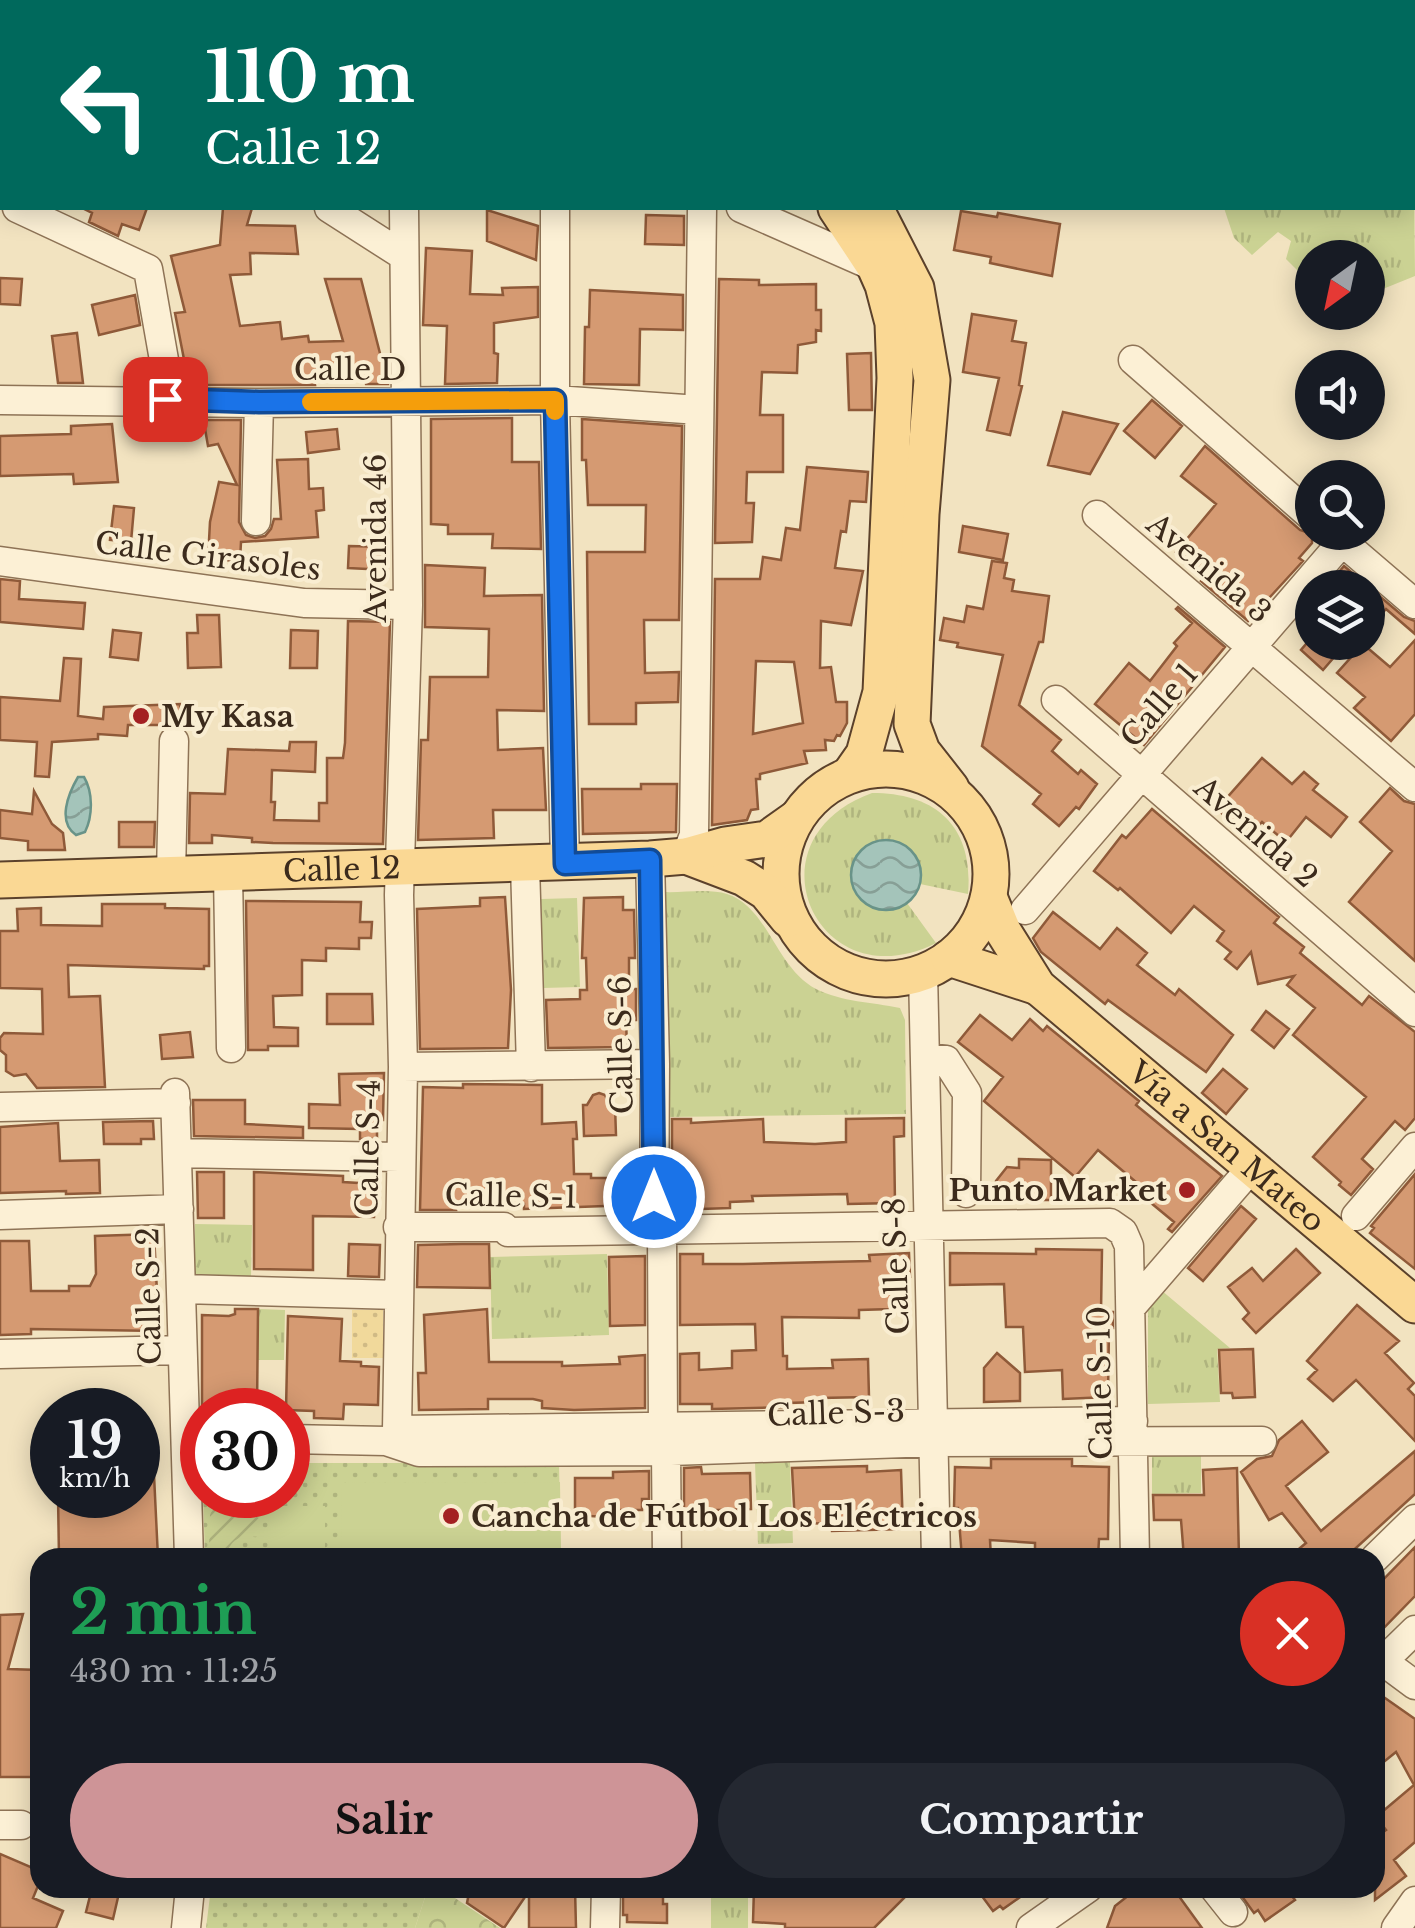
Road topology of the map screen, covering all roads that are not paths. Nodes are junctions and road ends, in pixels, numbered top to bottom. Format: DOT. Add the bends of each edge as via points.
graph roads {
  1 [pos="21,210"];
  2 [pos="332,210"];
  3 [pos="404,210"];
  4 [pos="555,210"];
  5 [pos="702,210"];
  6 [pos="745,210"];
  7 [pos="837,210"];
  8 [pos="875,210"];
  9 [pos="404,256"];
  10 [pos="875,267"];
  11 [pos="1134,360"];
  12 [pos="165,399"];
  13 [pos="0,400"];
  14 [pos="555,400"];
  15 [pos="259,402"];
  16 [pos="408,402"];
  17 [pos="699,410"];
  18 [pos="1295,501"];
  19 [pos="1097,516"];
  20 [pos="256,520"];
  21 [pos="1326,550"];
  22 [pos="1351,550"];
  23 [pos="0,560"];
  24 [pos="408,604"];
  25 [pos="1415,604"];
  26 [pos="1253,648"];
  27 [pos="1056,700"];
  28 [pos="174,741"];
  29 [pos="850,774"];
  30 [pos="1141,774"];
  31 [pos="1415,787"];
  32 [pos="961,800"];
  33 [pos="795,819"];
  34 [pos="686,856"];
  35 [pos="650,860"];
  36 [pos="565,864"];
  37 [pos="524,866"];
  38 [pos="401,868"];
  39 [pos="171,874"];
  40 [pos="228,874"];
  41 [pos="0,880"];
  42 [pos="989,897"];
  43 [pos="1025,910"];
  44 [pos="793,924"];
  45 [pos="936,965"];
  46 [pos="1038,987"];
  47 [pos="1415,1012"];
  48 [pos="231,1048"];
  49 [pos="926,1058"];
  50 [pos="655,1064"];
  51 [pos="402,1067"];
  52 [pos="531,1067"];
  53 [pos="0,1108"];
  54 [pos="1415,1146"];
  55 [pos="177,1153"];
  56 [pos="400,1157"];
  57 [pos="1252,1167"];
  58 [pos="966,1193"];
  59 [pos="179,1208"];
  60 [pos="0,1215"];
  61 [pos="1356,1216"];
  62 [pos="1102,1222"];
  63 [pos="927,1224"];
  64 [pos="398,1227"];
  65 [pos="658,1230"];
  66 [pos="182,1289"];
  67 [pos="398,1295"];
  68 [pos="1415,1305"];
  69 [pos="1132,1306"];
  70 [pos="182,1350"];
  71 [pos="0,1354"];
  72 [pos="187,1388"];
  73 [pos="1133,1431"];
  74 [pos="933,1432"];
  75 [pos="310,1439"];
  76 [pos="668,1440"];
  77 [pos="398,1441"];
  78 [pos="1262,1441"];
  79 [pos="191,1518"];
  80 [pos="1415,1519"];
  81 [pos="189,1548"];
  82 [pos="667,1548"];
  83 [pos="936,1548"];
  84 [pos="1135,1548"];
  85 [pos="1385,1548"];
  86 [pos="1415,1630"];
  87 [pos="1385,1660"];
  88 [pos="1385,1669"];
  89 [pos="1415,1685"];
  90 [pos="189,1898"];
  91 [pos="606,1898"];
  92 [pos="1074,1898"];
  93 [pos="1222,1898"];
  94 [pos="1415,1901"];
  95 [pos="1233,1912"];
  96 [pos="186,1928"];
  97 [pos="605,1928"];
  98 [pos="1031,1928"];
  99 [pos="1396,1928"];
  1 -- 12 [label="street" via="148,269"];
  2 -- 9 [label="street"];
  3 -- 9 [label="street, Avenida 46"];
  4 -- 14 [label="street"];
  5 -- 17 [label="street"];
  6 -- 10 [label="street"];
  7 -- 10 [label="main road"];
  8 -- 32 [label="main road" via="916,288 932,380 912,724 922,752"];
  9 -- 16 [label="street, Avenida 46"];
  10 -- 29 [label="main road" via="893,323 895,378 886,602 881,692 864,754"];
  11 -- 18 [label="street"];
  12 -- 13 [label="street, Calle D"];
  12 -- 15 [label="street, Calle D"];
  14 -- 16 [label="street, Calle D"];
  14 -- 17 [label="street, Calle D"];
  14 -- 36 [label="street"];
  15 -- 16 [label="street, Calle D"];
  15 -- 20 [label="street"];
  16 -- 24 [label="street, Avenida 46"];
  17 -- 34 [label="street" via="694,834"];
  19 -- 26 [label="street, Avenida 3"];
  21 -- 26 [label="street, Calle 1"];
  22 -- 25 [label="street"];
  23 -- 24 [label="street, Calle Girasoles" via="304,604"];
  24 -- 38 [label="street, Avenida 46"];
  26 -- 30 [label="street, Calle 1"];
  26 -- 31 [label="street, Avenida 3"];
  27 -- 30 [label="street, Avenida 2"];
  28 -- 39 [label="street"];
  29 -- 32 [label="main road" via="910,771"];
  29 -- 33 [label="main road" via="819,792"];
  30 -- 43 [label="street, Calle 1"];
  30 -- 47 [label="street, Avenida 2"];
  32 -- 42 [label="main road" via="981,829 991,862"];
  33 -- 34 [label="main road, Calle 12" via="767,840"];
  33 -- 44 [label="main road" via="780,871"];
  34 -- 35 [label="main road, Calle 12"];
  34 -- 44 [label="main road, Calle 12" via="744,878"];
  35 -- 36 [label="main road, Calle 12"];
  35 -- 50 [label="street, Calle S-6"];
  36 -- 37 [label="main road, Calle 12"];
  37 -- 38 [label="main road, Calle 12"];
  37 -- 52 [label="street"];
  38 -- 40 [label="main road, Calle 12"];
  38 -- 51 [label="street, Calle S-4"];
  39 -- 40 [label="main road, Calle 12"];
  39 -- 41 [label="main road, Calle 12"];
  40 -- 48 [label="street"];
  42 -- 45 [label="main road" via="967,941"];
  42 -- 46 [label="main road"];
  44 -- 45 [label="main road" via="817,952 849,972 898,978"];
  45 -- 46 [label="main road"];
  45 -- 49 [label="street, Calle S-8"];
  46 -- 57 [label="main road, Vía a San Mateo"];
  49 -- 58 [label="street" via="946,1060 967,1093"];
  49 -- 63 [label="street, Calle S-8"];
  50 -- 52 [label="street"];
  50 -- 65 [label="street, Calle S-6"];
  51 -- 52 [label="street"];
  51 -- 56 [label="street, Calle S-4"];
  53 -- 55 [label="street, Calle S-2" via="175,1098"];
  54 -- 61 [label="street"];
  55 -- 56 [label="street"];
  55 -- 59 [label="street, Calle S-2"];
  56 -- 64 [label="street, Calle S-4"];
  57 -- 68 [label="main road, Vía a San Mateo"];
  57 -- 69 [label="street"];
  59 -- 60 [label="street"];
  59 -- 66 [label="street, Calle S-2"];
  62 -- 63 [label="street, Calle S-1"];
  62 -- 69 [label="street, Calle S-10" via="1117,1226 1127,1239"];
  63 -- 65 [label="street, Calle S-1"];
  63 -- 74 [label="street, Calle S-8"];
  64 -- 65 [label="street, Calle S-1"];
  64 -- 67 [label="street, Calle S-4"];
  65 -- 76 [label="street, Calle S-6"];
  66 -- 67 [label="street"];
  66 -- 70 [label="street, Calle S-2"];
  67 -- 77 [label="street, Calle S-4"];
  69 -- 73 [label="street, Calle S-10"];
  70 -- 71 [label="street"];
  70 -- 72 [label="street, Calle S-2"];
  73 -- 74 [label="street, Calle S-3"];
  73 -- 78 [label="street, Calle S-3"];
  73 -- 84 [label="street, Calle S-10"];
  74 -- 76 [label="street, Calle S-3"];
  74 -- 83 [label="street, Calle S-8"];
  75 -- 77 [label="street, Calle S-3"];
  76 -- 77 [label="street, Calle S-3"];
  76 -- 82 [label="street, Calle S-6"];
  79 -- 81 [label="street, Calle S-2"];
  80 -- 85 [label="street"];
  86 -- 87 [label="street"];
  88 -- 89 [label="street"];
  90 -- 96 [label="street"];
  91 -- 97 [label="street"];
  92 -- 98 [label="street"];
  93 -- 95 [label="street"];
  94 -- 99 [label="street"];
}
